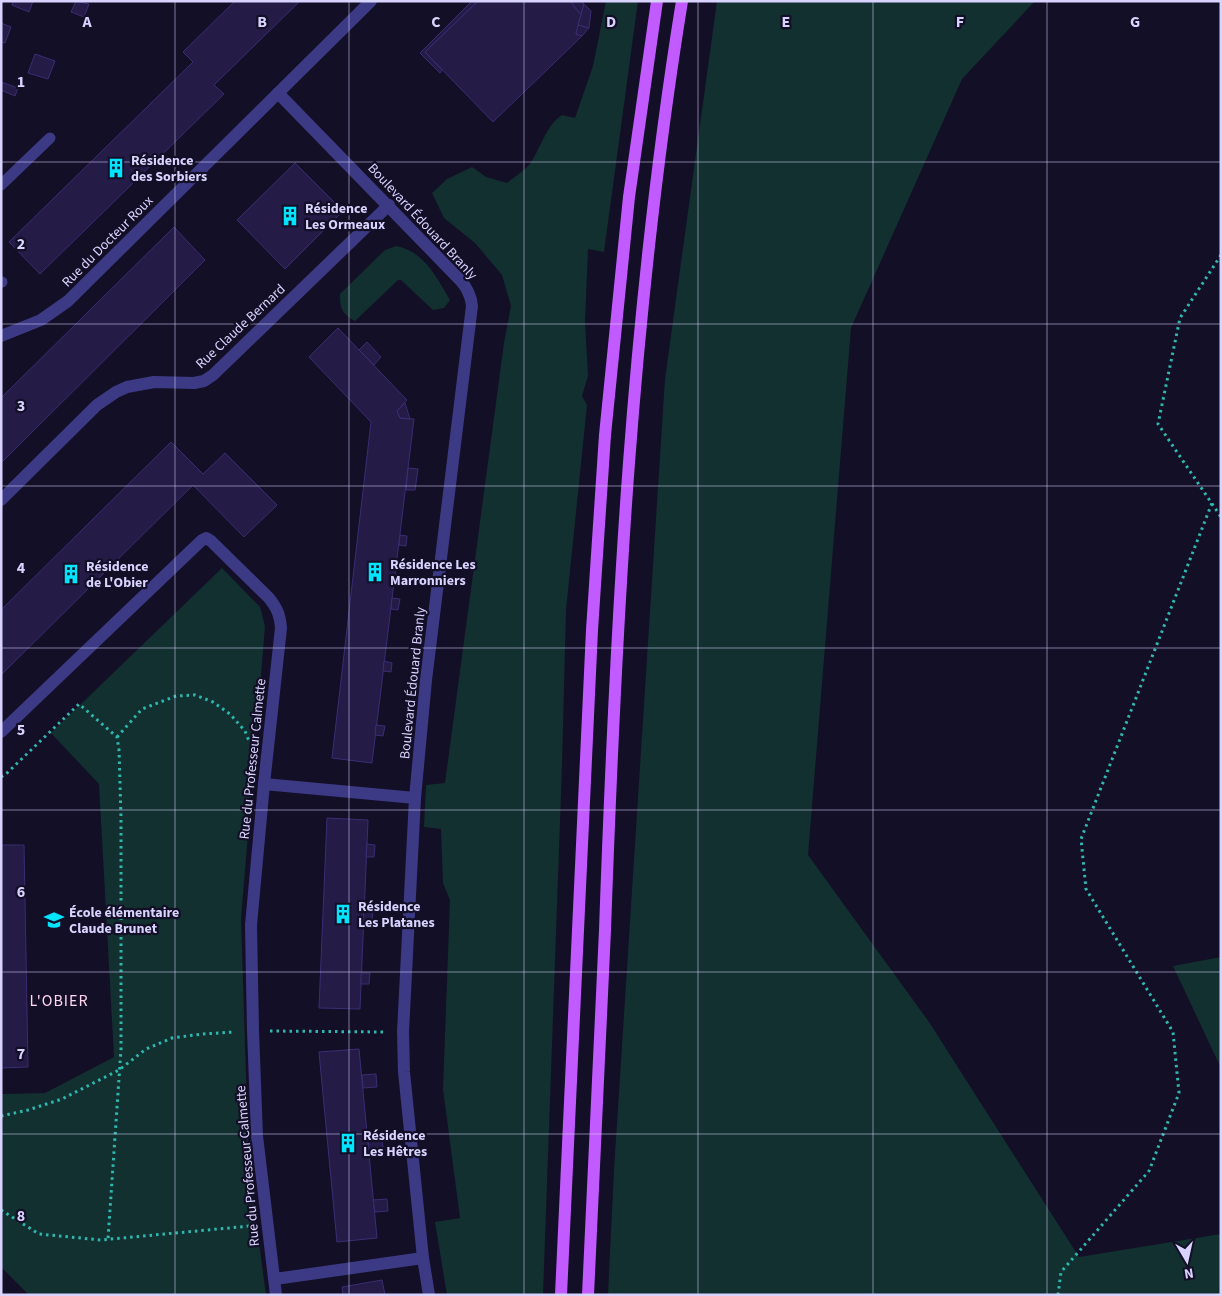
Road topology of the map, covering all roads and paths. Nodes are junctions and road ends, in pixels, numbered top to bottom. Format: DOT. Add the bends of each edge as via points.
graph roads {
  1 [pos="371,1"];
  2 [pos="657,1"];
  3 [pos="682,1"];
  4 [pos="278,93"];
  5 [pos="50,138"];
  6 [pos="1,185"];
  7 [pos="389,206"];
  8 [pos="1221,255"];
  9 [pos="1,336"];
  10 [pos="1,500"];
  11 [pos="1212,503"];
  12 [pos="1221,516"];
  13 [pos="1,732"];
  14 [pos="117,737"];
  15 [pos="266,760"];
  16 [pos="1,777"];
  17 [pos="264,784"];
  18 [pos="415,798"];
  19 [pos="253,1031"];
  20 [pos="403,1032"];
  21 [pos="119,1070"];
  22 [pos="1,1116"];
  23 [pos="1,1210"];
  24 [pos="267,1225"];
  25 [pos="108,1240"];
  26 [pos="423,1258"];
  27 [pos="275,1279"];
  28 [pos="276,1295"];
  29 [pos="429,1295"];
  30 [pos="561,1295"];
  31 [pos="588,1295"];
  32 [pos="1058,1295"];
  1 -- 4 [label="street, Rue du Docteur Roux"];
  2 -- 30 [label="main road" via="629,197 605,435 591,647"];
  3 -- 31 [label="main road" via="653,205 629,447 616,650"];
  4 -- 7 [label="street, Boulevard Édouard Branly"];
  4 -- 9 [label="street, Rue du Docteur Roux" via="68,301 41,320"];
  5 -- 6 [label="lane"];
  7 -- 10 [label="street, Rue Claude Bernard" via="213,375 194,383 154,382 116,392 97,405"];
  7 -- 18 [label="street, Boulevard Édouard Branly" via="461,281 468,290 472,306 426,680"];
  8 -- 11 [label="path" via="1180,318 1158,424"];
  11 -- 12 [label="path"];
  11 -- 32 [label="path" via="1081,839 1086,888 1173,1032 1179,1093 1149,1171 1061,1272"];
  13 -- 15 [label="street, Rue du Professeur Calmette" via="206,538 269,598 280,616"];
  14 -- 15 [label="path" via="142,709 176,696 195,696 213,702 230,714 245,730 255,759"];
  14 -- 16 [label="path" via="79,704"];
  14 -- 21 [label="path" via="121,818"];
  15 -- 17 [label="street, Rue du Professeur Calmette"];
  17 -- 18 [label="street"];
  17 -- 19 [label="street, Rue du Professeur Calmette" via="252,910"];
  18 -- 20 [label="street, Boulevard Édouard Branly"];
  19 -- 20 [label="path"];
  19 -- 21 [label="path" via="172,1038 146,1050"];
  19 -- 24 [label="street, Rue du Professeur Calmette" via="257,1136"];
  20 -- 26 [label="street, Boulevard Édouard Branly" via="404,1072"];
  21 -- 22 [label="path" via="62,1099"];
  21 -- 25 [label="path"];
  23 -- 25 [label="path" via="39,1234"];
  24 -- 25 [label="path"];
  24 -- 27 [label="street, Rue du Professeur Calmette"];
  26 -- 27 [label="street"];
  26 -- 29 [label="street, Boulevard Édouard Branly"];
  27 -- 28 [label="street, Rue du Professeur Calmette"];
}
